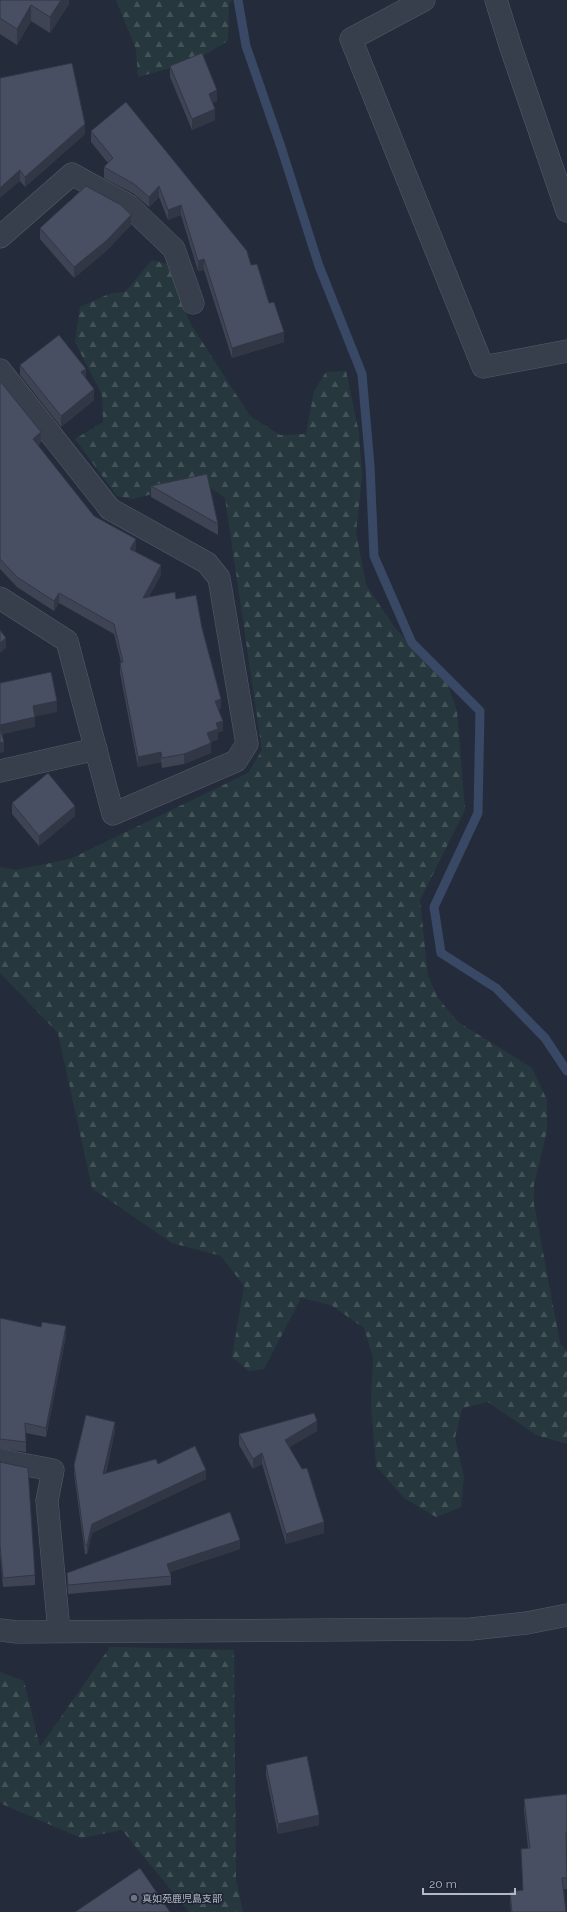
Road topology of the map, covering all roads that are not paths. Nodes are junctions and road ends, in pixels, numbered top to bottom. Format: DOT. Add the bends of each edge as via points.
graph roads {
  1 [pos="424,0"];
  2 [pos="496,0"];
  3 [pos="567,211"];
  4 [pos="0,237"];
  5 [pos="194,304"];
  6 [pos="567,351"];
  7 [pos="0,370"];
  8 [pos="0,598"];
  9 [pos="96,749"];
  10 [pos="0,771"];
  11 [pos="0,1460"];
  12 [pos="567,1616"];
  13 [pos="0,1630"];
  14 [pos="59,1631"];
  1 -- 6 [label="street" via="351,39 483,367"];
  2 -- 3 [label="street"];
  4 -- 5 [label="street" via="72,174 128,205 174,249"];
  7 -- 9 [label="street" via="110,509 208,563 219,578 247,744 236,761 113,814"];
  8 -- 9 [label="street" via="67,641"];
  9 -- 10 [label="street"];
  11 -- 14 [label="street" via="53,1470 47,1501"];
  12 -- 14 [label="street" via="471,1628"];
  13 -- 14 [label="street"];
}
